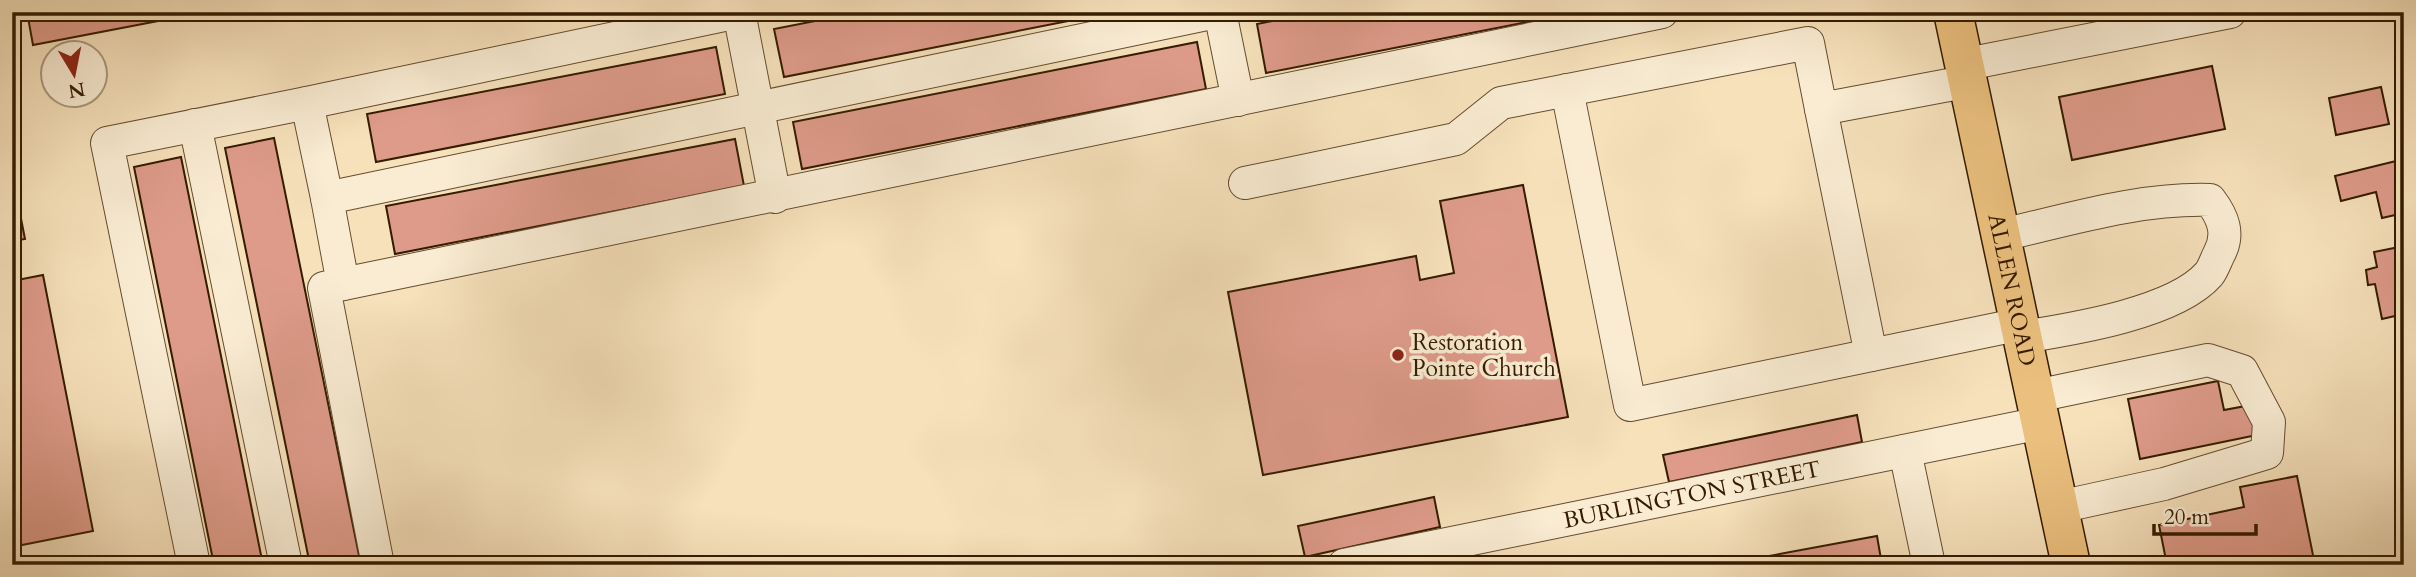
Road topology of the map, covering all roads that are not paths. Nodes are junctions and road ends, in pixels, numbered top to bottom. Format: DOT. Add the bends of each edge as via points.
graph roads {
  1 [pos="739,12"];
  2 [pos="1218,12"];
  3 [pos="1662,12"];
  4 [pos="1953,12"];
  5 [pos="2230,12"];
  6 [pos="1968,73"];
  7 [pos="1567,90"];
  8 [pos="1238,100"];
  9 [pos="307,103"];
  10 [pos="1821,109"];
  11 [pos="759,110"];
  12 [pos="195,125"];
  13 [pos="1245,183"];
  14 [pos="775,197"];
  15 [pos="327,198"];
  16 [pos="2002,235"];
  17 [pos="344,284"];
  18 [pos="2022,330"];
  19 [pos="1871,355"];
  20 [pos="2038,410"];
  21 [pos="1905,451"];
  22 [pos="2059,507"];
  23 [pos="194,565"];
  24 [pos="286,565"];
  25 [pos="378,565"];
  26 [pos="1344,565"];
  27 [pos="1929,565"];
  28 [pos="2071,565"];
  1 -- 9 [label="street"];
  1 -- 11 [label="street"];
  2 -- 8 [label="street"];
  2 -- 11 [label="street"];
  3 -- 8 [label="street"];
  4 -- 6 [label="main road, ALLEN ROAD"];
  5 -- 6 [label="street"];
  6 -- 10 [label="street"];
  6 -- 16 [label="main road, ALLEN ROAD"];
  7 -- 10 [label="street" via="1808,43"];
  7 -- 13 [label="street" via="1501,103 1456,139"];
  7 -- 19 [label="street" via="1630,405"];
  8 -- 14 [label="street"];
  9 -- 12 [label="street"];
  9 -- 15 [label="street"];
  10 -- 19 [label="street"];
  11 -- 14 [label="street"];
  11 -- 15 [label="street"];
  12 -- 23 [label="street" via="107,143"];
  12 -- 24 [label="street"];
  14 -- 17 [label="street"];
  15 -- 17 [label="street"];
  16 -- 18 [label="main road, ALLEN ROAD"];
  16 -- 18 [label="street" via="2169,199 2210,200 2224,218 2223,247 2209,274 2171,300 2093,326"];
  17 -- 25 [label="street" via="324,288"];
  18 -- 19 [label="street"];
  18 -- 20 [label="main road, ALLEN ROAD"];
  20 -- 21 [label="street, BURLINGTON STREET"];
  20 -- 22 [label="main road, ALLEN ROAD"];
  20 -- 22 [label="street, BURLINGTON STREET" via="2208,360 2242,371 2269,422 2267,453 2164,484"];
  21 -- 26 [label="street, BURLINGTON STREET"];
  21 -- 27 [label="street"];
  22 -- 28 [label="main road, ALLEN ROAD"];
}
